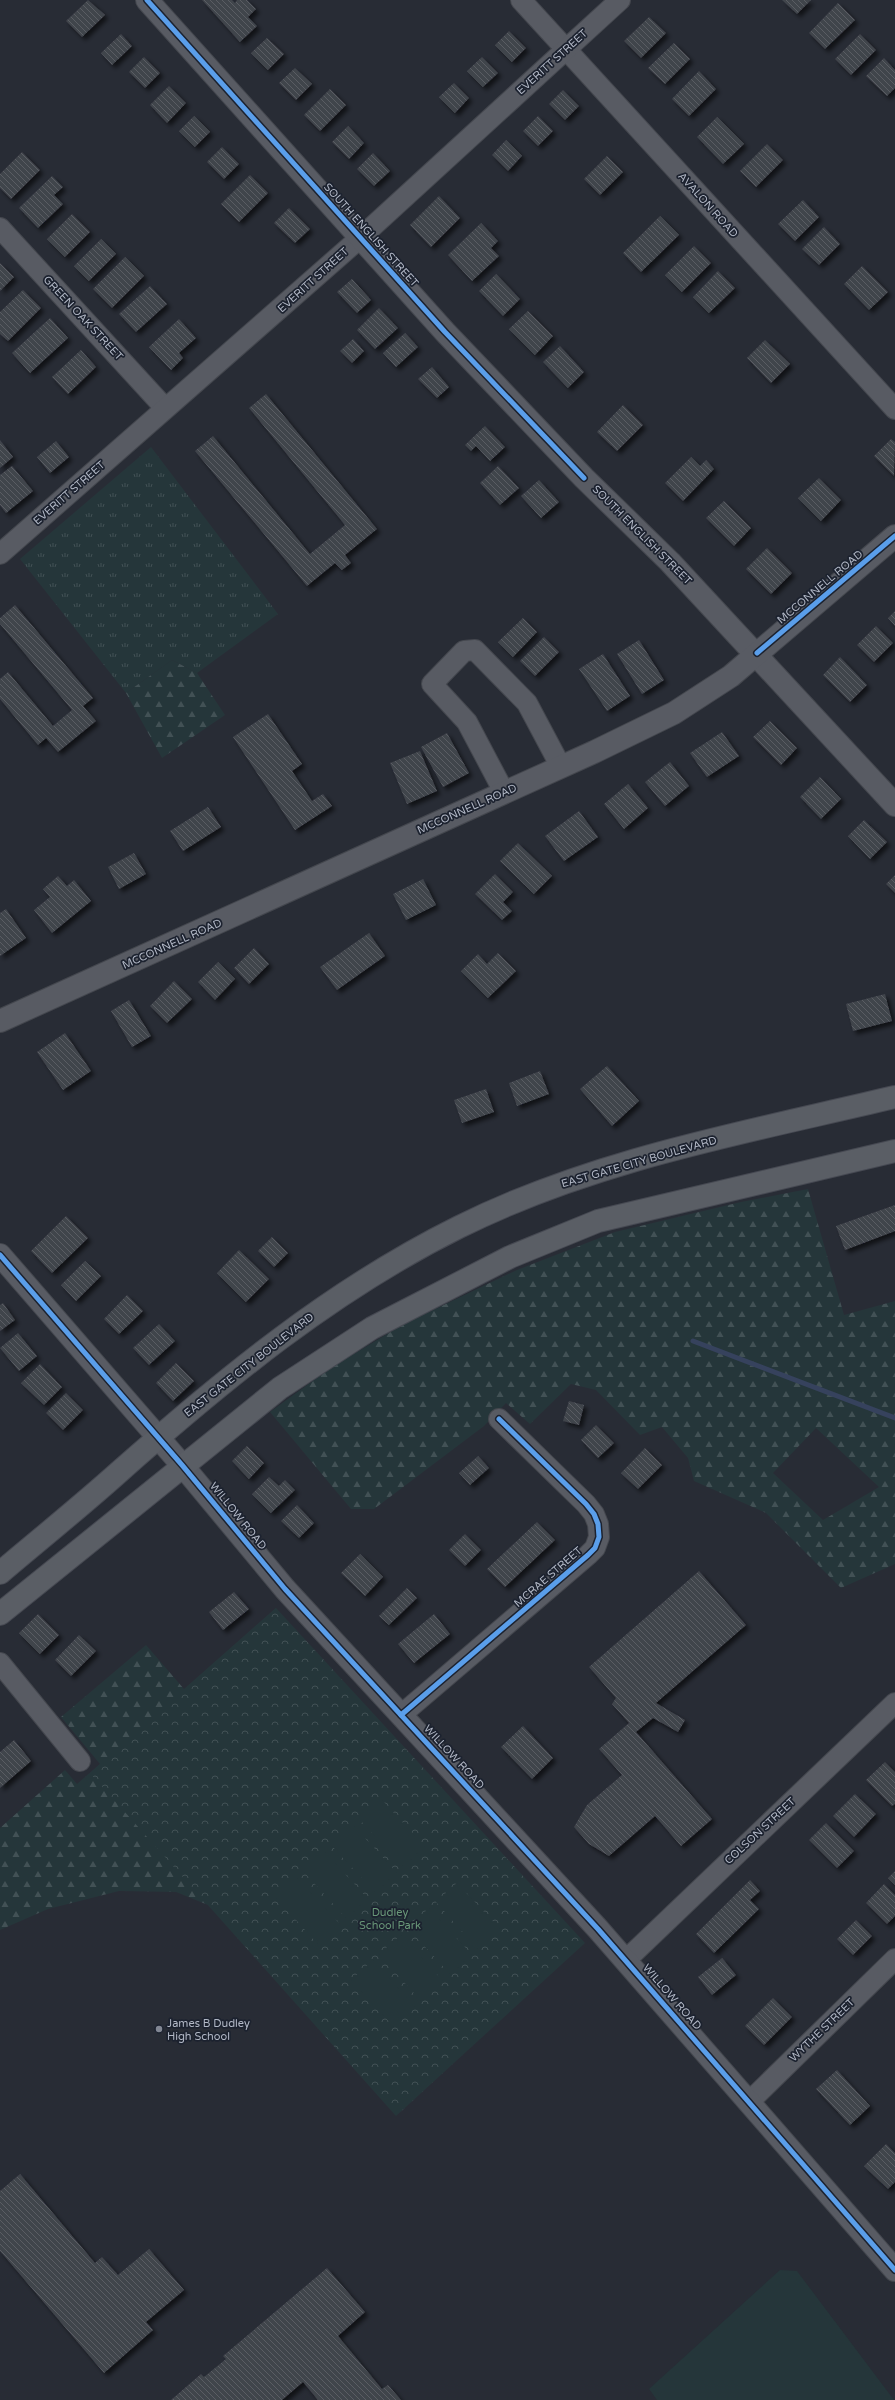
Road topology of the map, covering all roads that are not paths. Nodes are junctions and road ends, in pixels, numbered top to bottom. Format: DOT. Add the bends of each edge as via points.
graph roads {
  1 [pos="147,0"];
  2 [pos="521,0"];
  3 [pos="620,0"];
  4 [pos="566,50"];
  5 [pos="0,228"];
  6 [pos="360,238"];
  7 [pos="165,408"];
  8 [pos="895,409"];
  9 [pos="895,536"];
  10 [pos="1,551"];
  11 [pos="757,653"];
  12 [pos="561,767"];
  13 [pos="504,792"];
  14 [pos="895,805"];
  15 [pos="0,1022"];
  16 [pos="895,1097"];
  17 [pos="895,1151"];
  18 [pos="0,1255"];
  19 [pos="499,1419"];
  20 [pos="158,1437"];
  21 [pos="182,1465"];
  22 [pos="0,1573"];
  23 [pos="0,1614"];
  24 [pos="0,1663"];
  25 [pos="895,1703"];
  26 [pos="401,1715"];
  27 [pos="80,1761"];
  28 [pos="895,1959"];
  29 [pos="626,1960"];
  30 [pos="749,2102"];
  31 [pos="895,2270"];
  1 -- 6 [label="street, SOUTH ENGLISH STREET"];
  2 -- 4 [label="street, AVALON ROAD"];
  3 -- 4 [label="street, EVERITT STREET"];
  4 -- 6 [label="street, EVERITT STREET"];
  4 -- 8 [label="street, AVALON ROAD"];
  5 -- 7 [label="street, GREEN OAK STREET"];
  6 -- 7 [label="street, EVERITT STREET"];
  6 -- 11 [label="street, SOUTH ENGLISH STREET" via="584,478 670,562"];
  7 -- 10 [label="street, EVERITT STREET"];
  9 -- 11 [label="street, MCCONNELL ROAD"];
  11 -- 12 [label="street, MCCONNELL ROAD" via="732,676 674,713"];
  11 -- 14 [label="street, SOUTH ENGLISH STREET"];
  12 -- 13 [label="street, MCCONNELL ROAD"];
  12 -- 13 [label="street" via="527,703 475,650 464,650 432,684 467,722"];
  13 -- 15 [label="street, MCCONNELL ROAD"];
  16 -- 20 [label="main road, EAST GATE CITY BOULEVARD" via="683,1147 568,1180 466,1223 413,1251 332,1301 267,1347"];
  17 -- 21 [label="main road" via="598,1221 510,1257 372,1328 280,1388"];
  18 -- 20 [label="street, WILLOW ROAD"];
  19 -- 26 [label="street, MCRAE STREET" via="586,1504 598,1524 600,1537 588,1555"];
  20 -- 21 [label="street, WILLOW ROAD"];
  20 -- 22 [label="main road, EAST GATE CITY BOULEVARD"];
  21 -- 23 [label="main road" via="145,1498"];
  21 -- 26 [label="street, WILLOW ROAD" via="285,1589"];
  24 -- 27 [label="street"];
  25 -- 29 [label="street, COLSON STREET"];
  26 -- 29 [label="street, WILLOW ROAD"];
  28 -- 30 [label="street, WYTHE STREET"];
  29 -- 30 [label="street, WILLOW ROAD"];
  30 -- 31 [label="street, WILLOW ROAD"];
}
